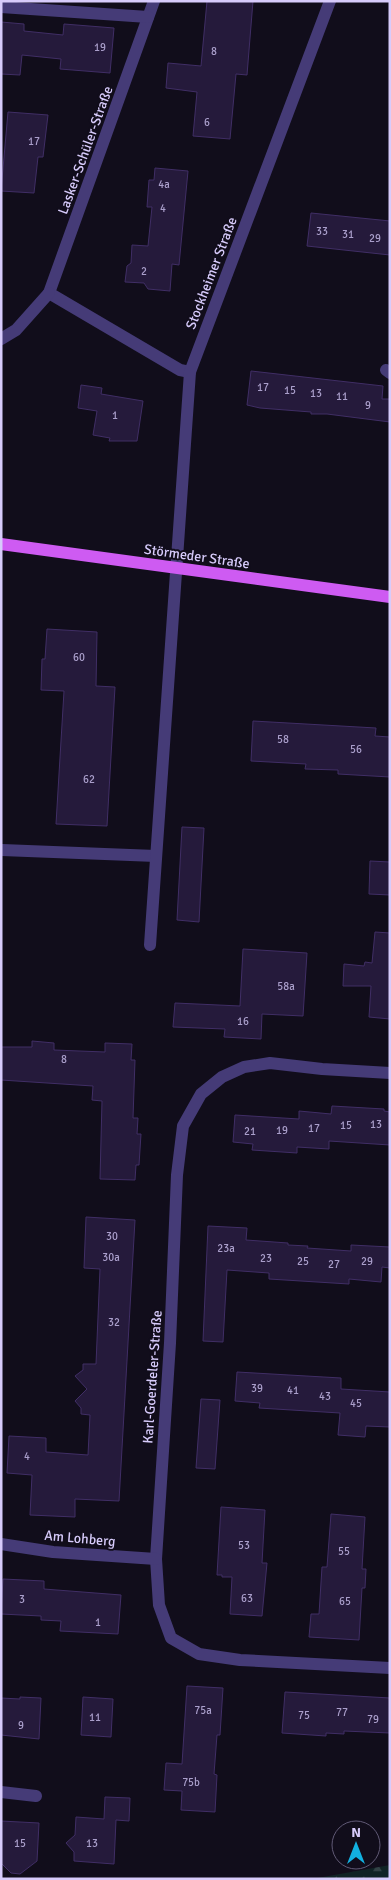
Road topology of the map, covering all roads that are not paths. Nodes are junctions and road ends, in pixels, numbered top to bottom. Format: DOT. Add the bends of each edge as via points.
graph roads {
  1 [pos="154,1"];
  2 [pos="330,1"];
  3 [pos="1,7"];
  4 [pos="148,17"];
  5 [pos="49,294"];
  6 [pos="1,339"];
  7 [pos="190,372"];
  8 [pos="1,544"];
  9 [pos="175,568"];
  10 [pos="390,597"];
  11 [pos="2,850"];
  12 [pos="156,856"];
  13 [pos="150,945"];
  14 [pos="390,1073"];
  15 [pos="1,1544"];
  16 [pos="156,1559"];
  17 [pos="390,1668"];
  18 [pos="1,1792"];
  19 [pos="36,1796"];
  1 -- 4 [label="street, Lasker-Schüler-Straße"];
  2 -- 7 [label="street, Stockheimer Straße"];
  3 -- 4 [label="street"];
  4 -- 5 [label="street, Lasker-Schüler-Straße"];
  5 -- 6 [label="street, Lasker-Schüler-Straße" via="16,330"];
  5 -- 7 [label="street" via="180,370"];
  7 -- 9 [label="street, Stockheimer Straße"];
  8 -- 9 [label="main road, Störmeder Straße"];
  9 -- 10 [label="main road, Störmeder Straße"];
  9 -- 12 [label="street, Stockheimer Straße"];
  11 -- 12 [label="street"];
  12 -- 13 [label="street, Stockheimer Straße"];
  14 -- 16 [label="street, Karl-Goerdeler-Straße" via="270,1063 244,1067 222,1077 201,1094 183,1126 177,1175"];
  15 -- 16 [label="street, Am Lohberg" via="53,1552"];
  16 -- 17 [label="street, Karl-Goerdeler-Straße" via="159,1604 171,1638 199,1654 240,1660"];
  18 -- 19 [label="street"];
}
